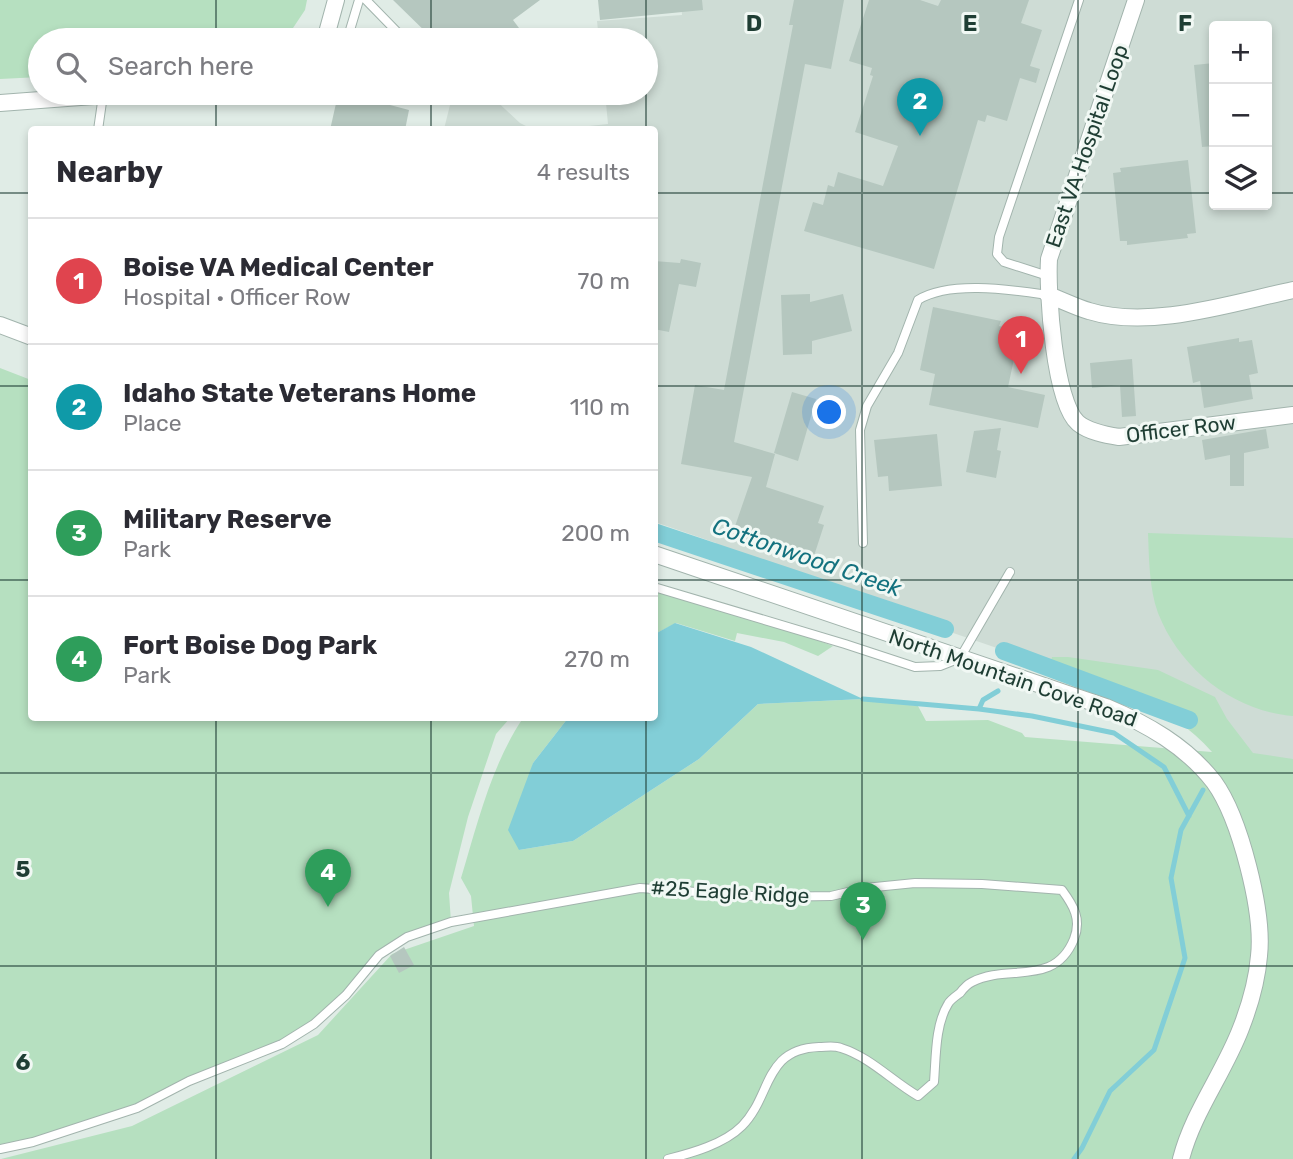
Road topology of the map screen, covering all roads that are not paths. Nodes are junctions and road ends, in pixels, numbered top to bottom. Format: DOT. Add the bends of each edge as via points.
graph roads {
  1 [pos="336,0"];
  2 [pos="359,0"];
  3 [pos="366,0"];
  4 [pos="1079,0"];
  5 [pos="1136,0"];
  6 [pos="328,28"];
  7 [pos="351,28"];
  8 [pos="393,28"];
  9 [pos="28,101"];
  10 [pos="0,103"];
  11 [pos="102,105"];
  12 [pos="99,126"];
  13 [pos="1048,276"];
  14 [pos="1293,290"];
  15 [pos="1048,295"];
  16 [pos="0,326"];
  17 [pos="28,336"];
  18 [pos="1293,415"];
  19 [pos="863,543"];
  20 [pos="658,555"];
  21 [pos="1010,572"];
  22 [pos="658,588"];
  23 [pos="960,659"];
  24 [pos="0,1149"];
  25 [pos="668,1159"];
  26 [pos="1181,1159"];
  1 -- 6 [label="street"];
  2 -- 7 [label="lane"];
  3 -- 8 [label="lane"];
  4 -- 13 [label="lane" via="997,254 1004,262"];
  5 -- 13 [label="street, East VA Hospital Loop" via="1049,259"];
  9 -- 10 [label="street"];
  11 -- 12 [label="lane"];
  13 -- 15 [label="street, East VA Hospital Loop"];
  14 -- 15 [label="street" via="1183,313 1133,318 1090,312"];
  15 -- 18 [label="street, Officer Row" via="1067,405 1078,423 1096,432 1119,437"];
  15 -- 19 [label="lane" via="940,290 918,300 860,430"];
  16 -- 17 [label="street"];
  20 -- 23 [label="street, North Mountain Cove Road"];
  21 -- 23 [label="lane"];
  22 -- 23 [label="lane" via="915,667"];
  23 -- 26 [label="street, North Mountain Cove Road" via="1106,706 1146,725 1197,764 1229,810 1255,903 1259,955 1241,1030"];
  24 -- 25 [label="lane, #25 Eagle Ridge" via="127,1112 282,1044 314,1024 346,995 379,955 407,937 451,922 640,888 769,897 831,896 915,883 982,884 1062,890 1075,909 1078,929 1070,949 1052,966 972,982 948,1003 936,1038 934,1082 918,1096 838,1046 803,1048 775,1065 741,1126 719,1141"];
}
